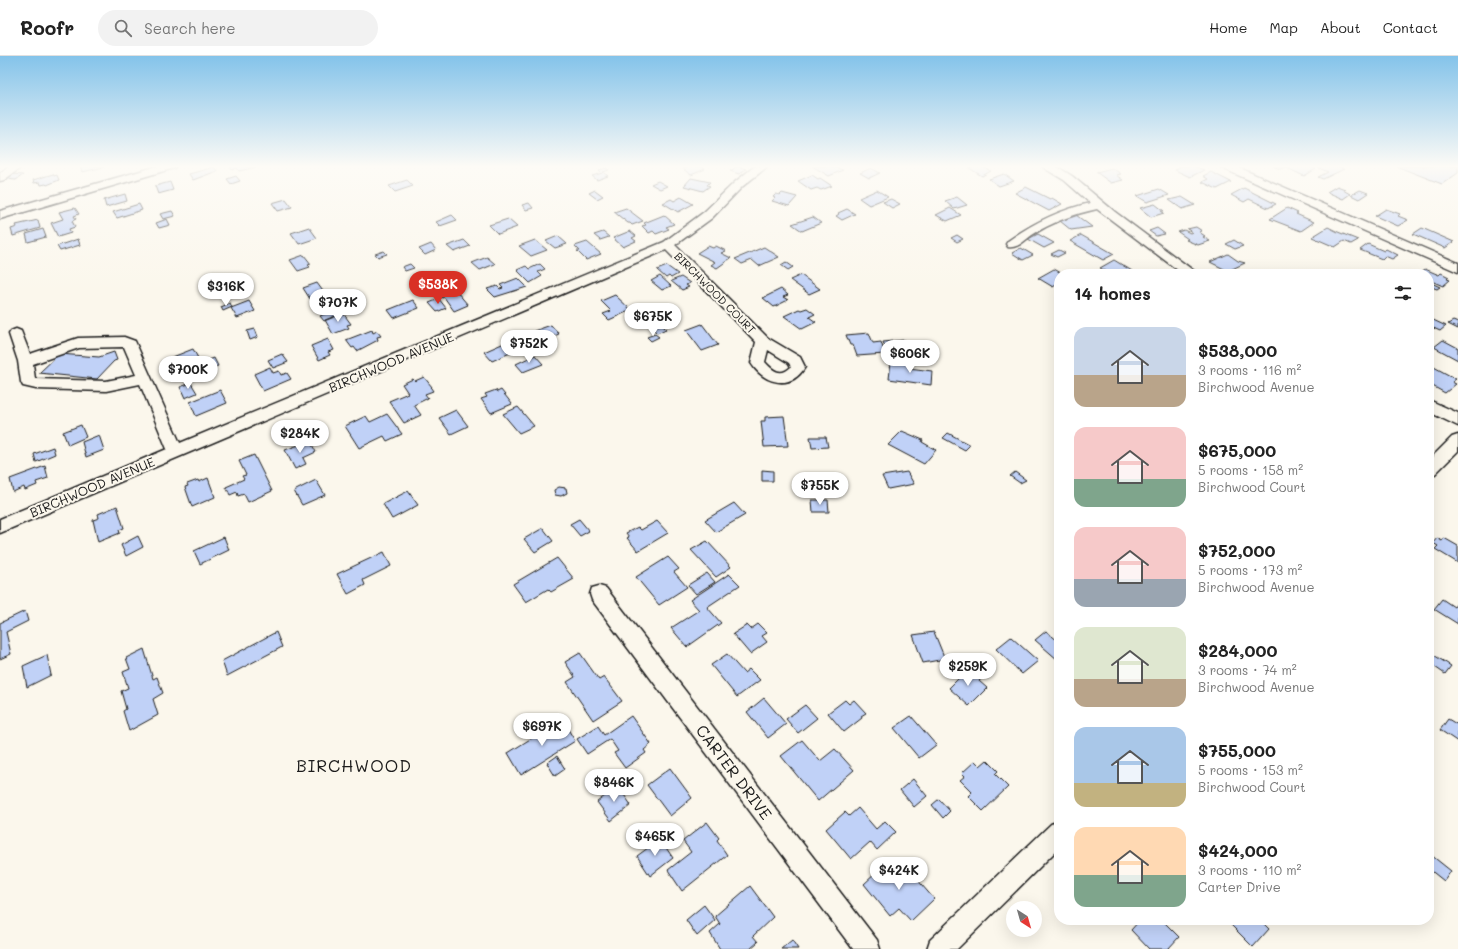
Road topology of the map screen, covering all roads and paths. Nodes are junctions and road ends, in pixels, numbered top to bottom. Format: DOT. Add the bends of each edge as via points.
graph roads {
  1 [pos="25,208"];
  2 [pos="715,208"];
  3 [pos="1084,208"];
  4 [pos="1103,208"];
  5 [pos="1321,208"];
  6 [pos="0,215"];
  7 [pos="1012,244"];
  8 [pos="668,245"];
  9 [pos="1458,268"];
  10 [pos="1184,269"];
  11 [pos="16,334"];
  12 [pos="763,341"];
  13 [pos="25,361"];
  14 [pos="145,378"];
  15 [pos="1434,408"];
  16 [pos="1458,420"];
  17 [pos="1458,441"];
  18 [pos="176,452"];
  19 [pos="1434,465"];
  20 [pos="0,526"];
  21 [pos="599,594"];
  22 [pos="1054,837"];
  23 [pos="868,949"];
  24 [pos="939,949"];
  1 -- 6 [label="street"];
  2 -- 8 [label="street, BIRCHWOOD AVENUE"];
  3 -- 7 [label="street" via="1056,217 1024,234"];
  4 -- 10 [label="street"];
  5 -- 9 [label="street"];
  8 -- 12 [label="street, BIRCHWOOD COURT"];
  8 -- 18 [label="street, BIRCHWOOD AVENUE"];
  11 -- 13 [label="street"];
  13 -- 14 [label="street" via="28,382 36,384 106,386"];
  13 -- 14 [label="street" via="78,343 124,342 130,344"];
  14 -- 18 [label="street"];
  15 -- 16 [label="street"];
  17 -- 19 [label="street"];
  18 -- 20 [label="street, BIRCHWOOD AVENUE"];
  21 -- 23 [label="street, CARTER DRIVE"];
  22 -- 24 [label="street"];
}
